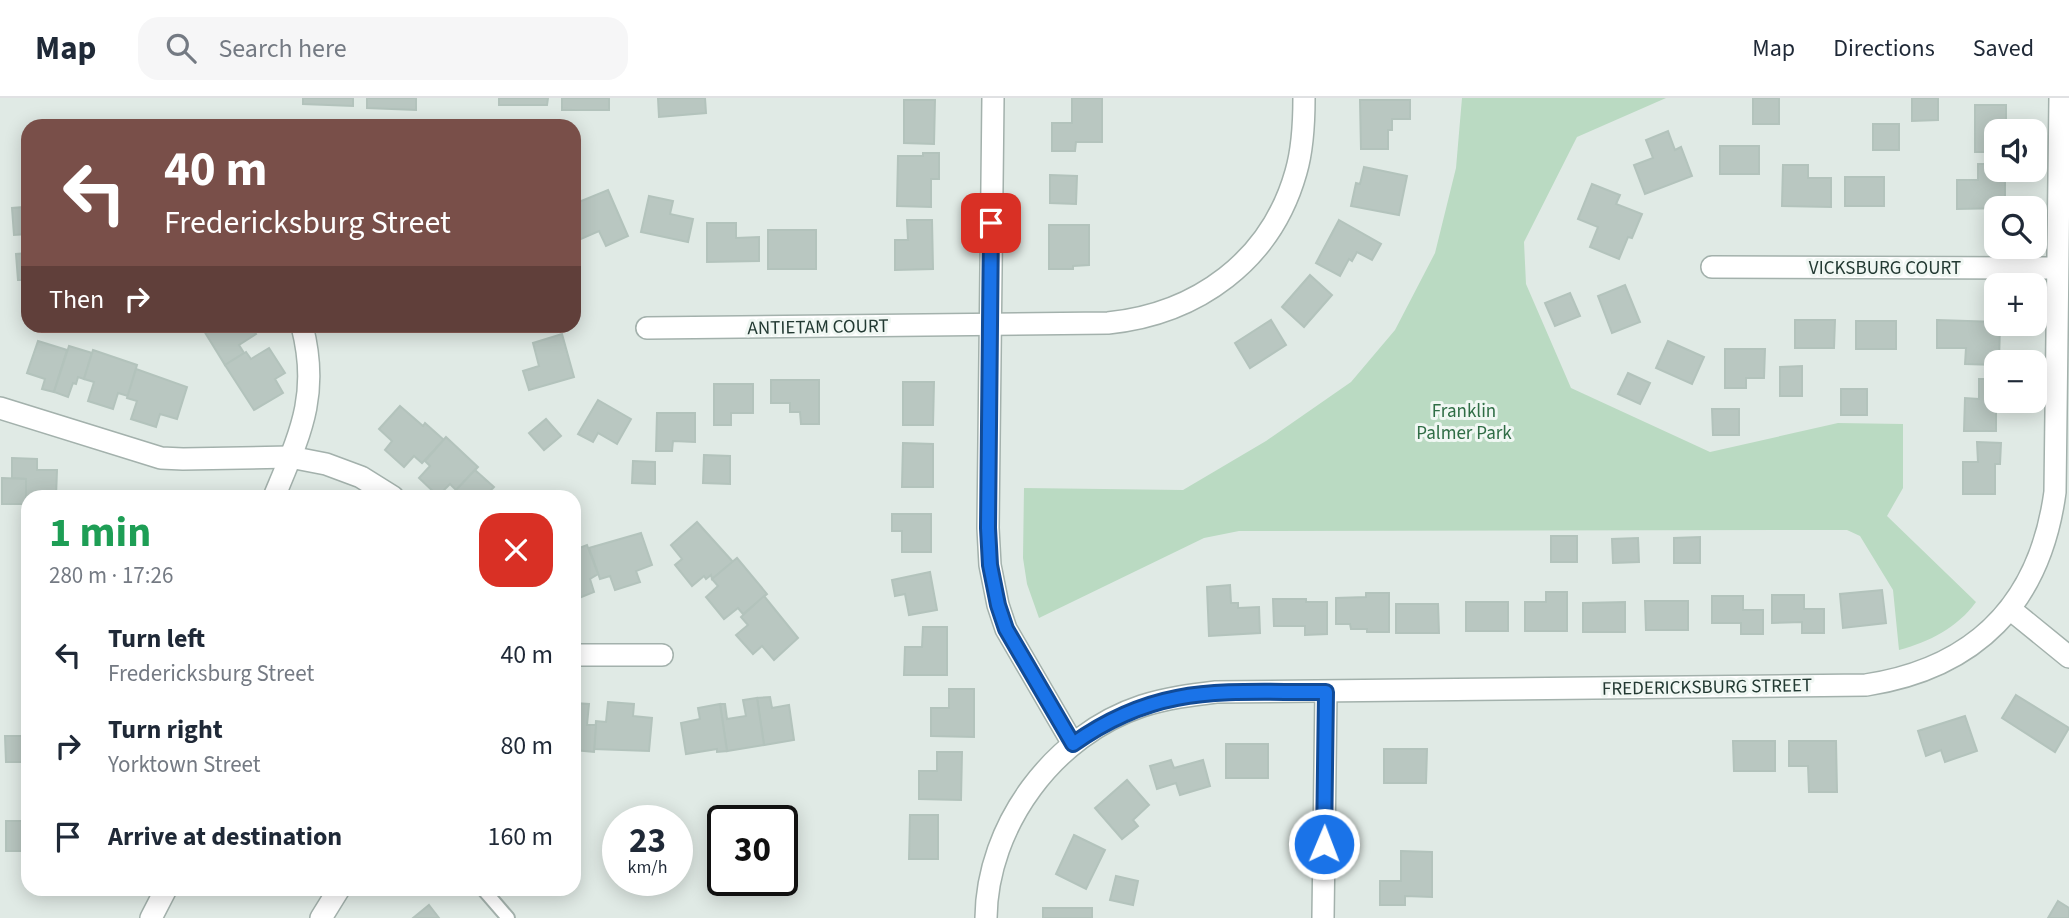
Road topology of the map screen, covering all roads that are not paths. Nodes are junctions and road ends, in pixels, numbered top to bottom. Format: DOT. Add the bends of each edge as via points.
graph roads {
  1 [pos="993,98"];
  2 [pos="1304,98"];
  3 [pos="2060,98"];
  4 [pos="1712,267"];
  5 [pos="2057,268"];
  6 [pos="990,323"];
  7 [pos="647,328"];
  8 [pos="304,333"];
  9 [pos="0,408"];
  10 [pos="290,457"];
  11 [pos="277,490"];
  12 [pos="382,490"];
  13 [pos="2010,609"];
  14 [pos="581,655"];
  15 [pos="662,655"];
  16 [pos="2069,657"];
  17 [pos="1326,692"];
  18 [pos="1073,744"];
  19 [pos="162,896"];
  20 [pos="335,896"];
  21 [pos="490,896"];
  22 [pos="151,918"];
  23 [pos="321,918"];
  24 [pos="508,918"];
  25 [pos="986,918"];
  26 [pos="1323,918"];
  1 -- 6 [label="street"];
  2 -- 6 [label="street, ANTIETAM COURT" via="1303,142 1290,192 1265,238 1221,283 1189,302 1130,321"];
  3 -- 5 [label="street, FREDERICKSBURG STREET"];
  4 -- 5 [label="street, VICKSBURG COURT"];
  5 -- 13 [label="street, FREDERICKSBURG STREET" via="2052,509 2037,565"];
  6 -- 7 [label="street, ANTIETAM COURT"];
  6 -- 18 [label="street" via="988,528 995,592 1006,629"];
  8 -- 10 [label="street" via="310,376 303,426"];
  9 -- 10 [label="street" via="161,457"];
  10 -- 11 [label="street"];
  10 -- 12 [label="street" via="326,464"];
  13 -- 16 [label="street"];
  13 -- 17 [label="street, FREDERICKSBURG STREET" via="1983,636 1945,662 1912,676 1866,685"];
  14 -- 15 [label="street"];
  17 -- 18 [label="street, FREDERICKSBURG STREET" via="1216,692 1174,697 1119,715"];
  17 -- 26 [label="street"];
  18 -- 25 [label="street, FREDERICKSBURG STREET" via="1045,770 1008,827 994,864"];
  19 -- 22 [label="street"];
  20 -- 23 [label="street"];
  21 -- 24 [label="lane"];
}
